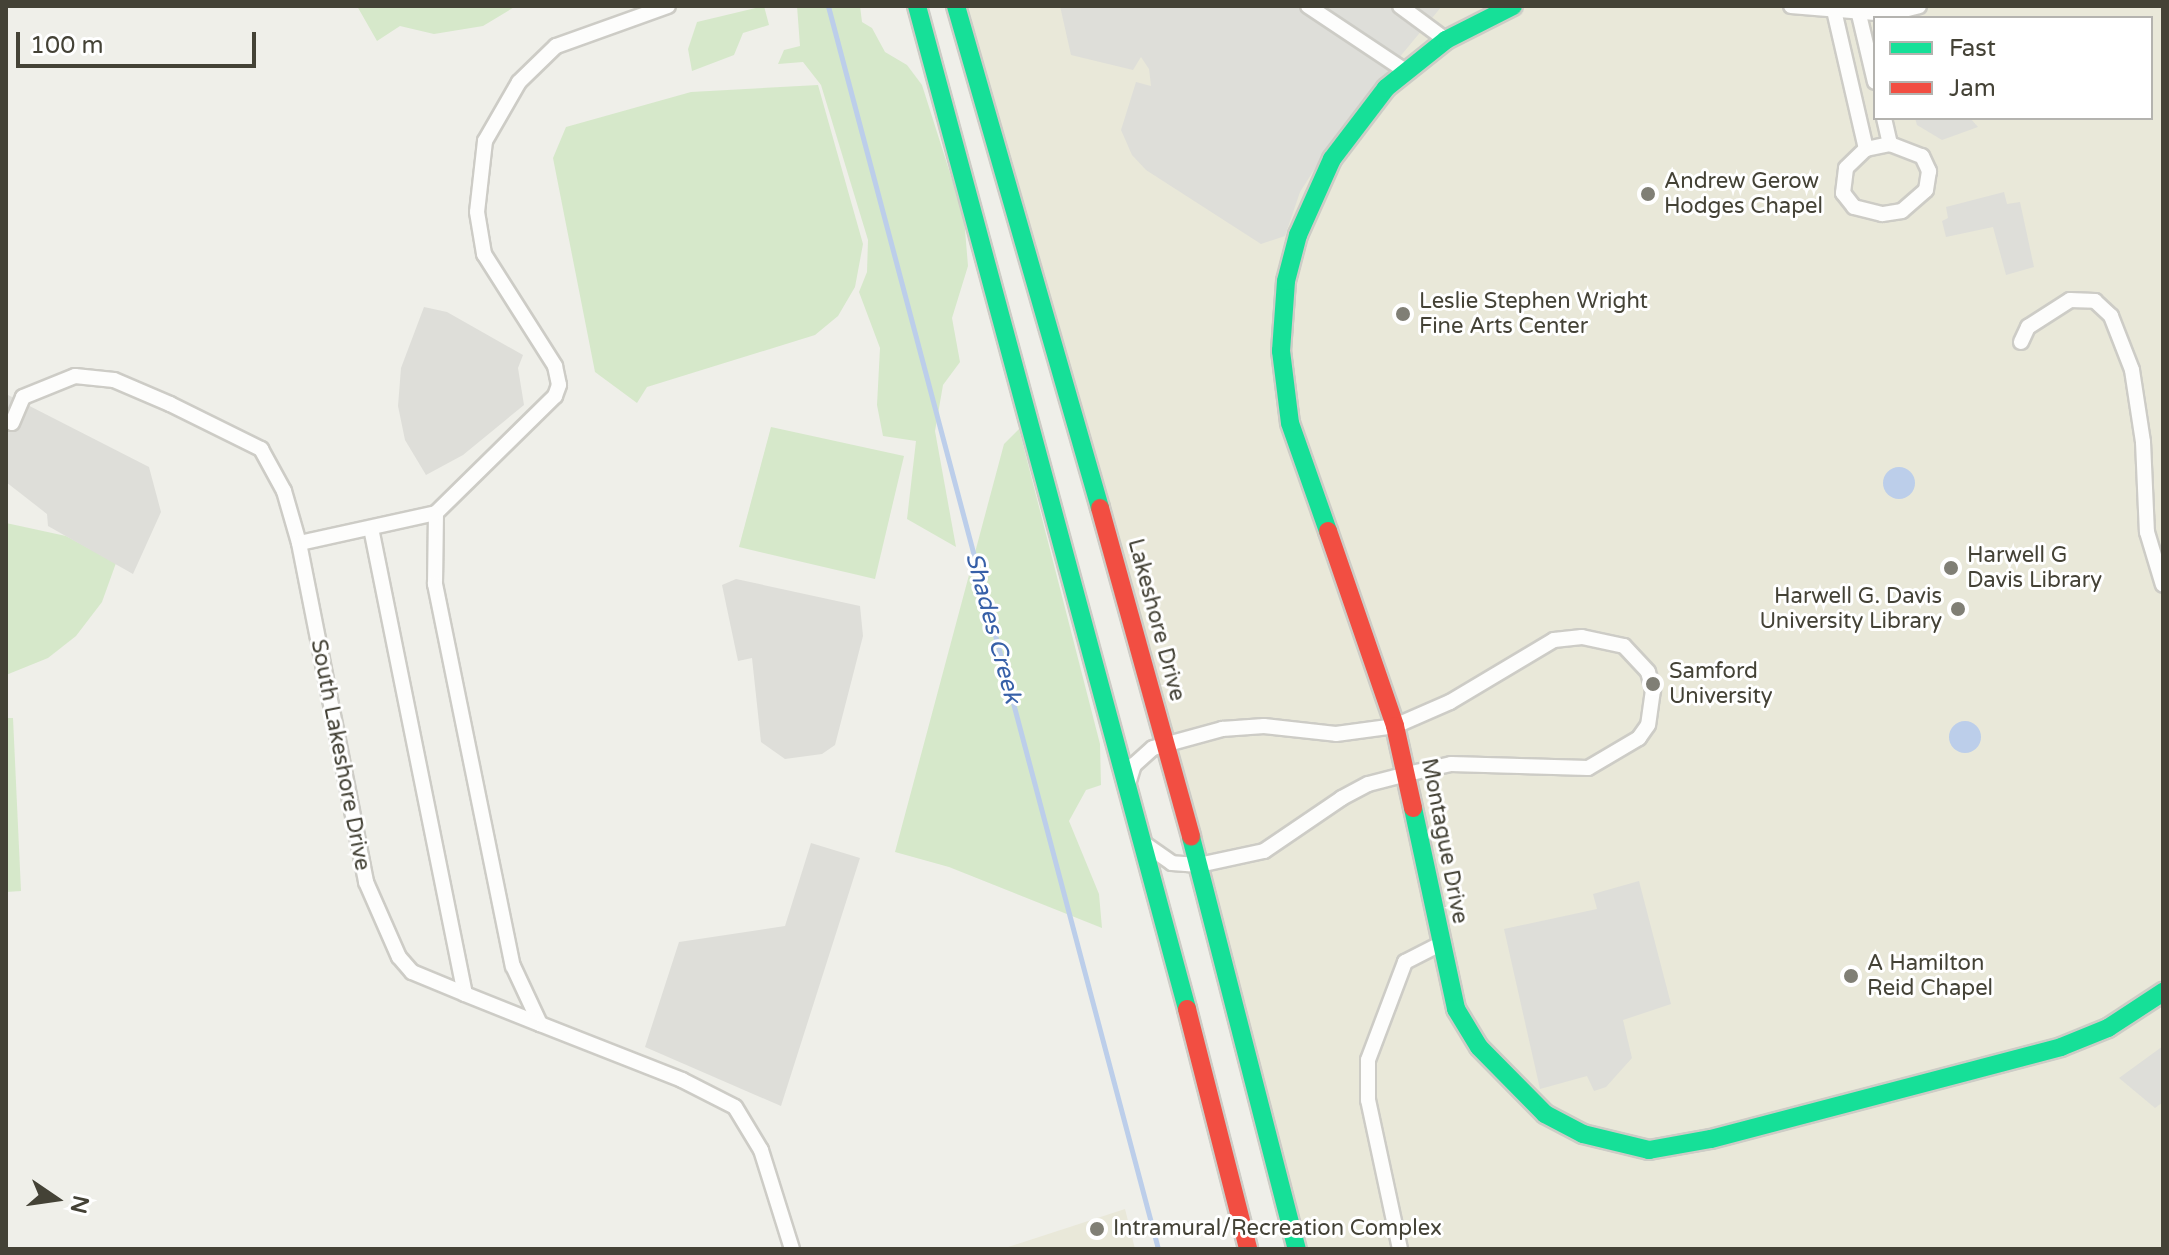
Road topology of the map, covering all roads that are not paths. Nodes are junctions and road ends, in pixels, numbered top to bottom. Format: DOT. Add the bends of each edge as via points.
graph roads {
  1 [pos="668,6"];
  2 [pos="917,6"];
  3 [pos="956,6"];
  4 [pos="1308,6"];
  5 [pos="1400,6"];
  6 [pos="1513,6"];
  7 [pos="1791,6"];
  8 [pos="1919,6"];
  9 [pos="1834,9"];
  10 [pos="1858,9"];
  11 [pos="1446,40"];
  12 [pos="1407,72"];
  13 [pos="1873,73"];
  14 [pos="1884,120"];
  15 [pos="1890,144"];
  16 [pos="1866,149"];
  17 [pos="2021,342"];
  18 [pos="12,423"];
  19 [pos="436,513"];
  20 [pos="371,528"];
  21 [pos="299,543"];
  22 [pos="2163,585"];
  23 [pos="1395,726"];
  24 [pos="1164,743"];
  25 [pos="1407,774"];
  26 [pos="1129,782"];
  27 [pos="1143,842"];
  28 [pos="1199,865"];
  29 [pos="1440,944"];
  30 [pos="2163,992"];
  31 [pos="465,994"];
  32 [pos="540,1024"];
  33 [pos="792,1249"];
  34 [pos="1248,1249"];
  35 [pos="1297,1249"];
  36 [pos="1400,1249"];
  1 -- 19 [label="street" via="556,46 499,110 478,171 484,254 555,366 559,385 555,396"];
  2 -- 26 [label="main road"];
  3 -- 24 [label="main road, Lakeshore Drive" via="1007,170"];
  4 -- 12 [label="street"];
  5 -- 11 [label="street"];
  6 -- 11 [label="main road, Montague Drive"];
  7 -- 9 [label="street"];
  8 -- 10 [label="street" via="1888,14"];
  9 -- 10 [label="street"];
  9 -- 16 [label="street"];
  10 -- 13 [label="street"];
  11 -- 12 [label="main road, Montague Drive"];
  12 -- 23 [label="main road, Montague Drive" via="1386,88 1327,170 1298,235 1286,281 1281,351 1290,423"];
  14 -- 15 [label="street"];
  15 -- 16 [label="street"];
  15 -- 16 [label="street" via="1916,151 1929,171 1920,198 1893,213 1863,210 1843,193 1846,168"];
  17 -- 22 [label="street" via="2028,327 2070,300 2095,301 2111,316 2132,370 2143,442 2147,532"];
  18 -- 21 [label="street, South Lakeshore Drive" via="23,397 75,376 114,380 261,449 284,491"];
  19 -- 20 [label="street"];
  19 -- 32 [label="street" via="435,584 441,615 513,966"];
  20 -- 21 [label="street"];
  20 -- 31 [label="street"];
  21 -- 31 [label="street, South Lakeshore Drive" via="366,882 399,957 412,972"];
  23 -- 24 [label="street" via="1336,734 1243,727"];
  23 -- 25 [label="main road, Montague Drive"];
  23 -- 25 [label="street" via="1450,702 1543,644 1568,638 1624,646 1641,661 1653,690 1652,710 1639,738 1588,768 1451,764"];
  24 -- 26 [label="street" via="1134,765"];
  24 -- 28 [label="main road, Lakeshore Drive"];
  25 -- 28 [label="street" via="1342,798 1264,851"];
  25 -- 29 [label="main road, Montague Drive"];
  26 -- 27 [label="main road"];
  27 -- 28 [label="street" via="1172,863"];
  27 -- 34 [label="main road"];
  28 -- 35 [label="main road, Lakeshore Drive"];
  29 -- 30 [label="main road, Montague Drive" via="1456,1009 1479,1047 1545,1114 1583,1134 1649,1150 1711,1139 2061,1047 2108,1028"];
  29 -- 36 [label="street" via="1405,962 1368,1060 1368,1100"];
  31 -- 32 [label="street, South Lakeshore Drive"];
  32 -- 33 [label="street, South Lakeshore Drive" via="682,1080 735,1107 761,1150"];
}
